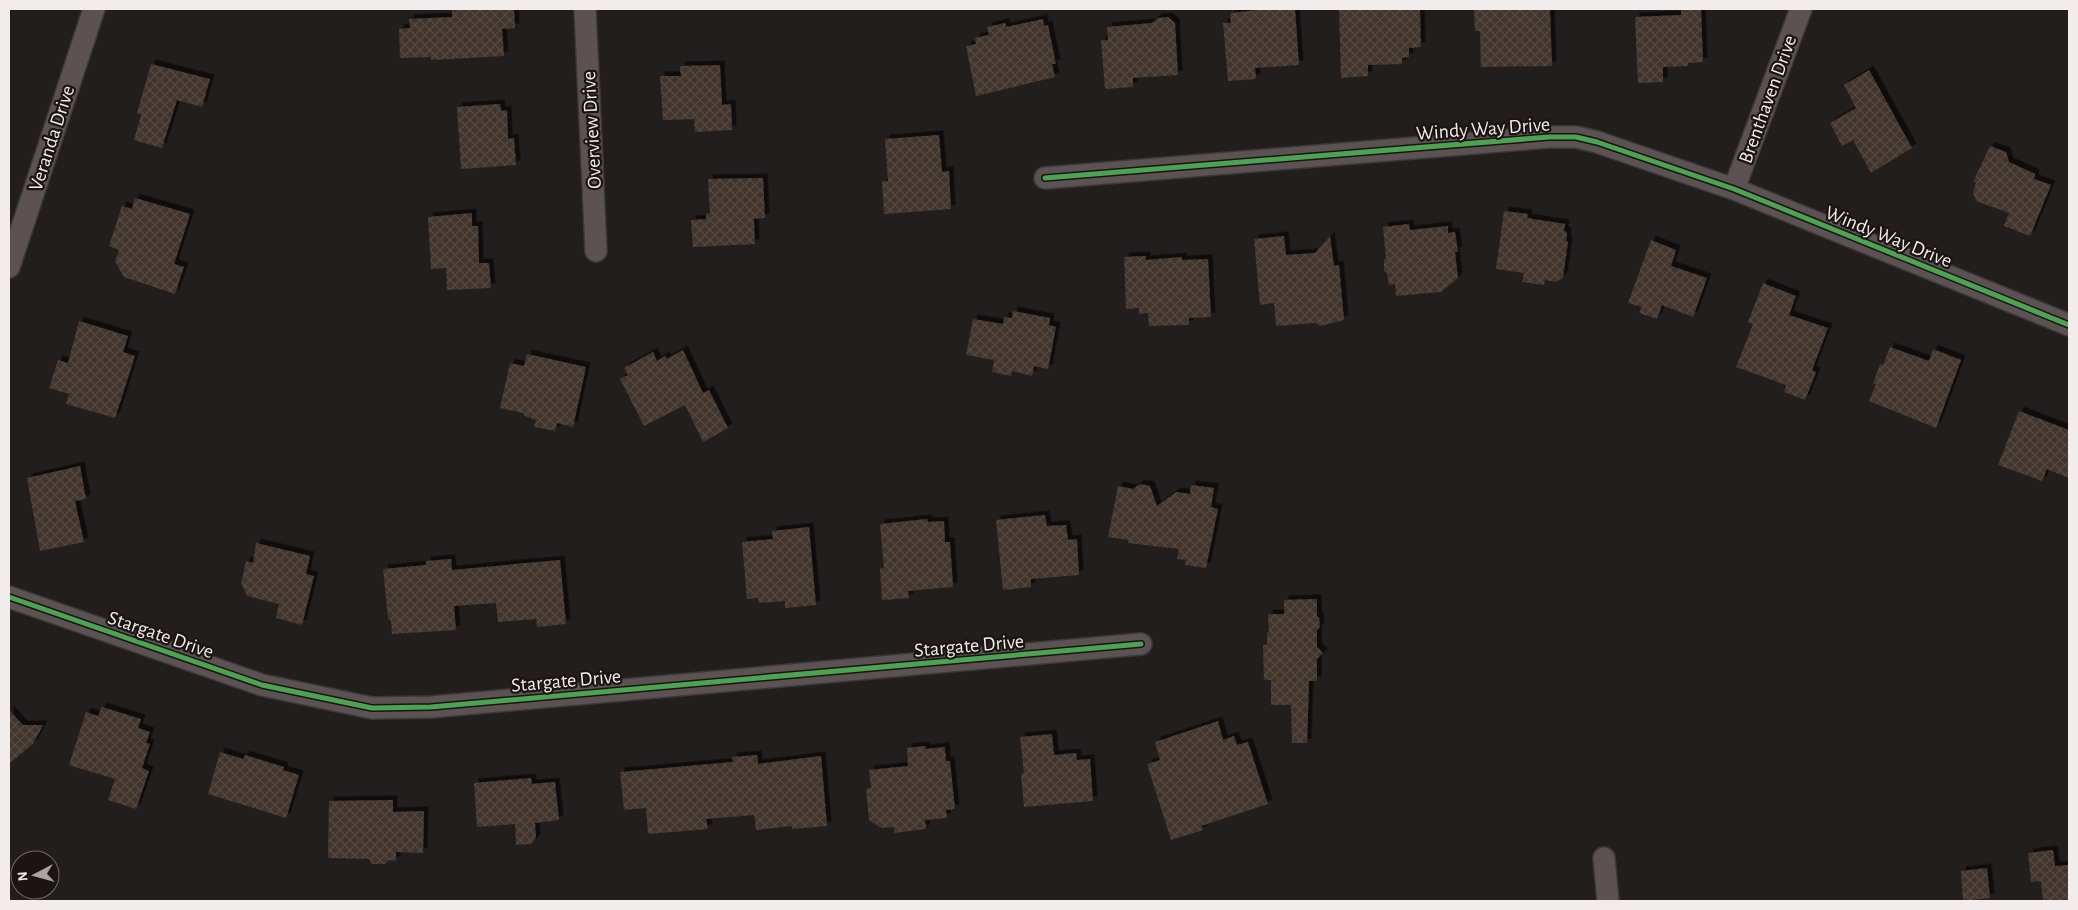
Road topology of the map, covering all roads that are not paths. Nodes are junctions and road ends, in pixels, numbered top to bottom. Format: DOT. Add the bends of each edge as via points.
graph roads {
  1 [pos="94,9"];
  2 [pos="585,9"];
  3 [pos="1801,9"];
  4 [pos="1045,178"];
  5 [pos="1734,189"];
  6 [pos="596,251"];
  7 [pos="9,266"];
  8 [pos="2069,325"];
  9 [pos="9,597"];
  10 [pos="1141,644"];
  11 [pos="1604,858"];
  12 [pos="1608,901"];
  1 -- 7 [label="street, Veranda Drive"];
  2 -- 6 [label="street, Overview Drive"];
  3 -- 5 [label="street, Brenthaven Drive"];
  4 -- 5 [label="street, Windy Way Drive" via="1529,138 1576,137"];
  5 -- 8 [label="street, Windy Way Drive"];
  9 -- 10 [label="street, Stargate Drive" via="262,685 372,708 431,707"];
  11 -- 12 [label="street"];
}
